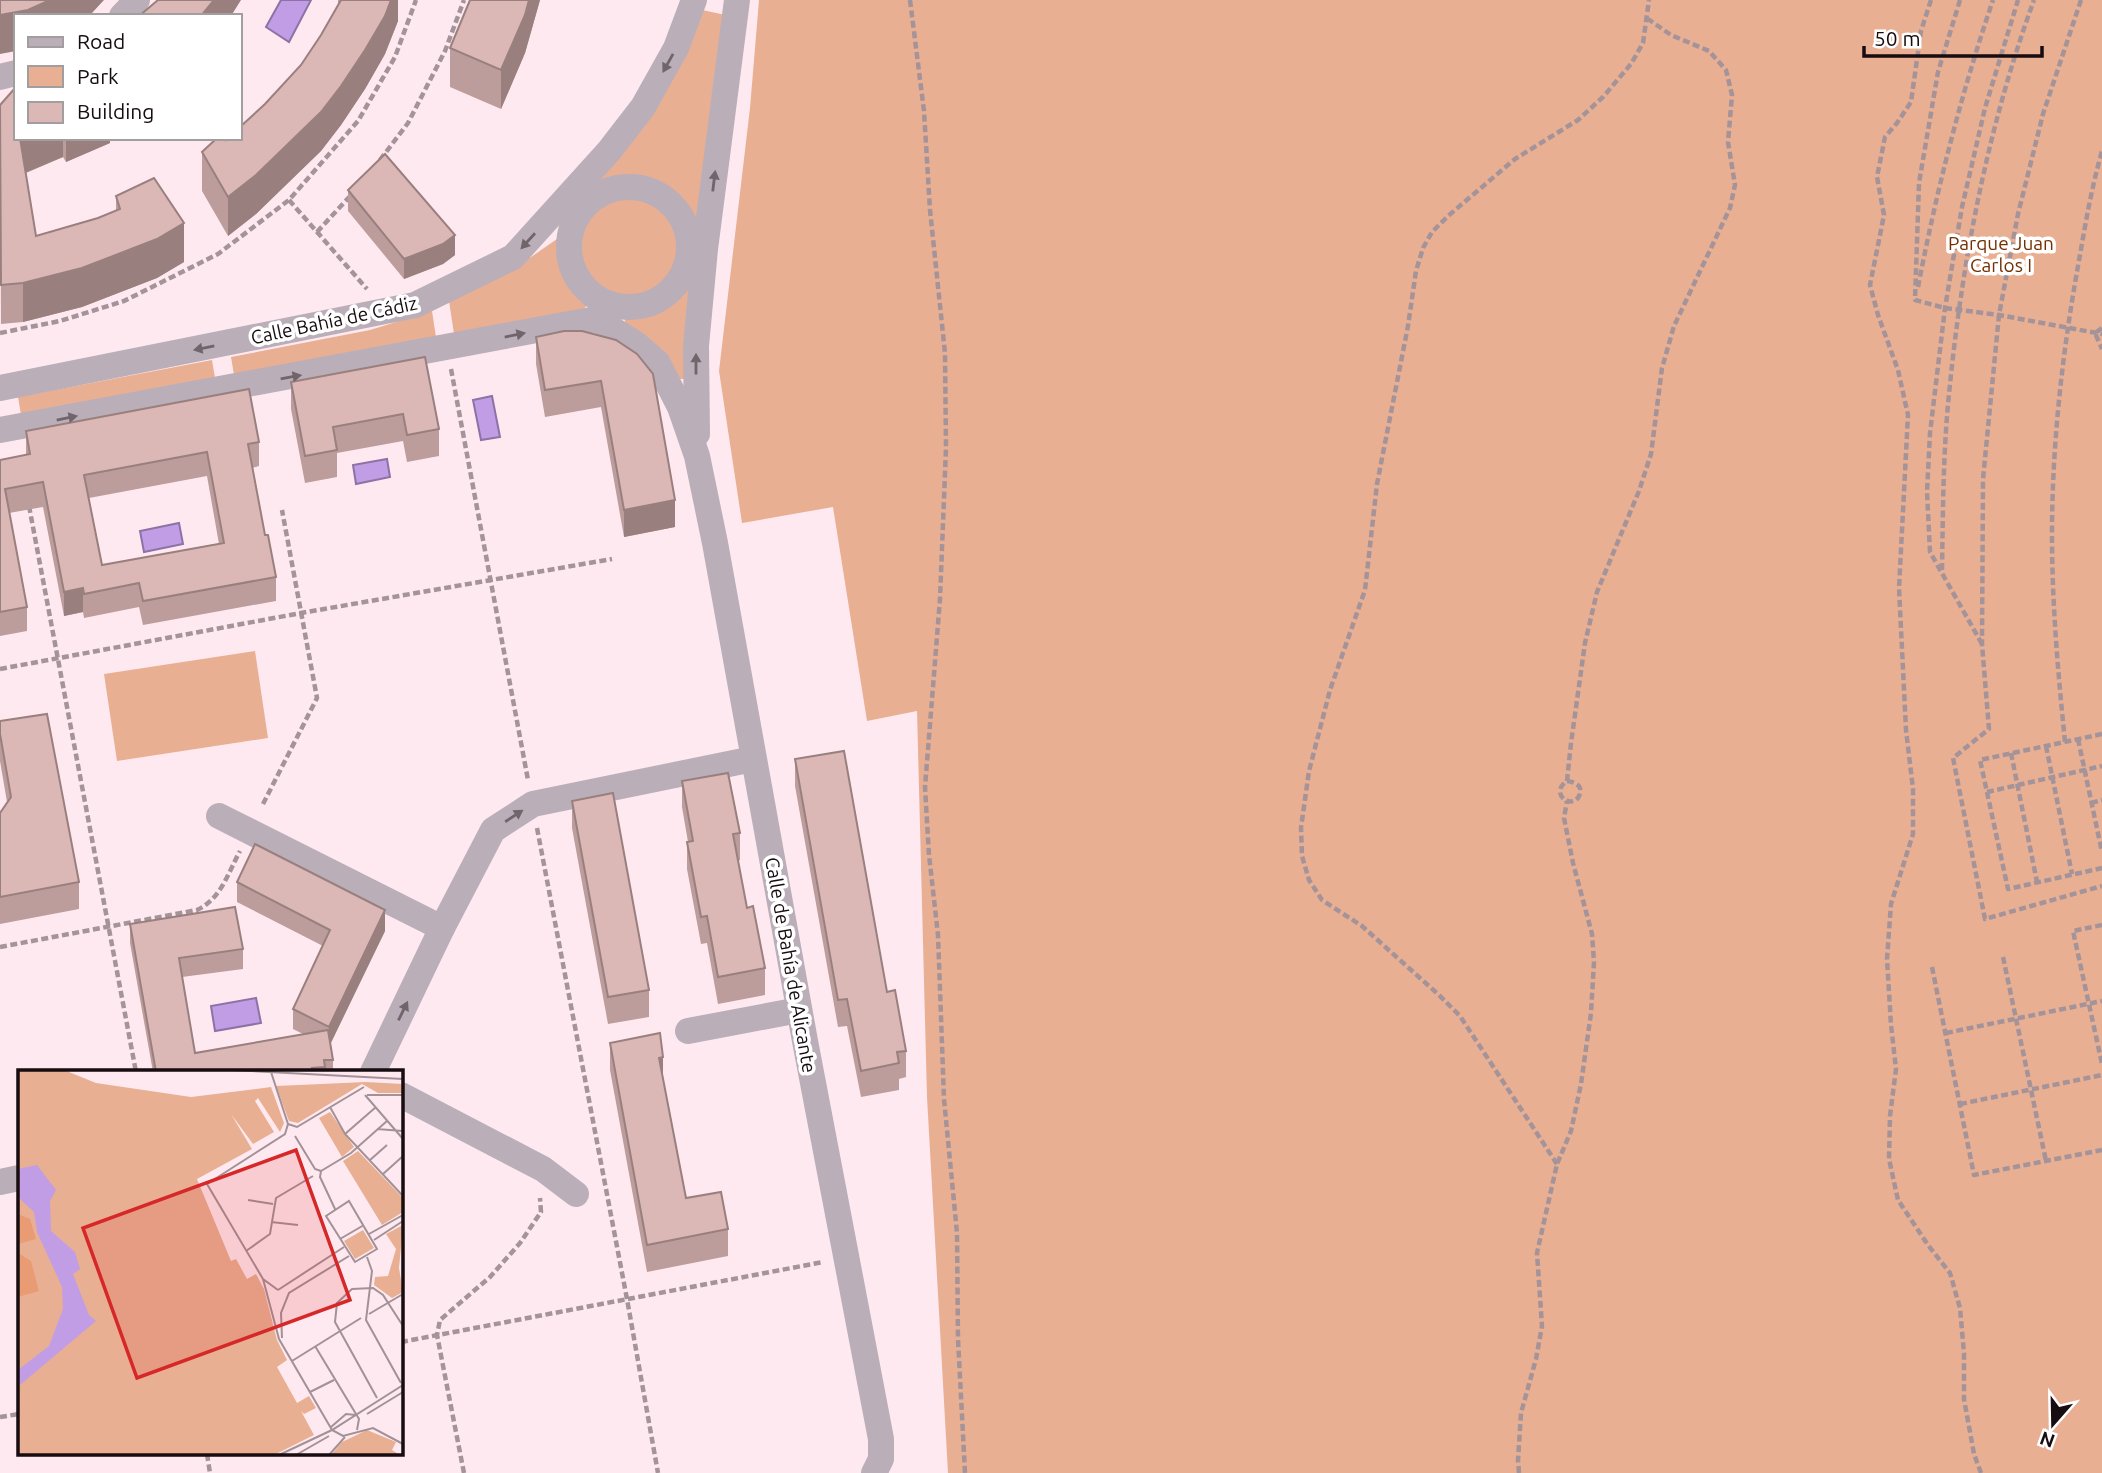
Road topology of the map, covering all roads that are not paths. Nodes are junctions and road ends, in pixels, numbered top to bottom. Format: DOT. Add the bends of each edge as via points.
graph roads {
  1 [pos="137,0"];
  2 [pos="694,0"];
  3 [pos="737,0"];
  4 [pos="124,14"];
  5 [pos="578,199"];
  6 [pos="697,248"];
  7 [pos="599,310"];
  8 [pos="0,388"];
  9 [pos="0,430"];
  10 [pos="697,456"];
  11 [pos="753,759"];
  12 [pos="219,816"];
  13 [pos="442,928"];
  14 [pos="799,1010"];
  15 [pos="688,1031"];
  16 [pos="374,1070"];
  17 [pos="402,1096"];
  18 [pos="18,1178"];
  19 [pos="0,1182"];
  20 [pos="576,1194"];
  21 [pos="874,1473"];
  1 -- 4 [label="street"];
  2 -- 5 [label="street, Calle Bahía de Cádiz, one-way" via="676,48 643,107"];
  6 -- 3 [label="street, one-way"];
  5 -- 6 [label="street" via="620,188 641,188 675,209"];
  5 -- 7 [label="street" via="569,239 570,258"];
  5 -- 8 [label="street, Calle Bahía de Cádiz, one-way" via="513,257 415,305"];
  6 -- 7 [label="street" via="676,285 661,298"];
  10 -- 6 [label="street, Calle de Bahía de Alicante, one-way"];
  9 -- 7 [label="street, one-way"];
  7 -- 10 [label="street, Calle de Bahía de Alicante" via="657,362 680,407"];
  10 -- 11 [label="street, Calle de Bahía de Alicante"];
  13 -- 11 [label="street, one-way" via="493,830 533,804"];
  11 -- 14 [label="street, Calle de Bahía de Alicante"];
  12 -- 13 [label="street"];
  16 -- 13 [label="street, one-way"];
  14 -- 15 [label="street"];
  14 -- 21 [label="street, Calle de Bahía de Alicante" via="881,1439 881,1459"];
  17 -- 20 [label="street" via="543,1169"];
  18 -- 19 [label="street"];
}
